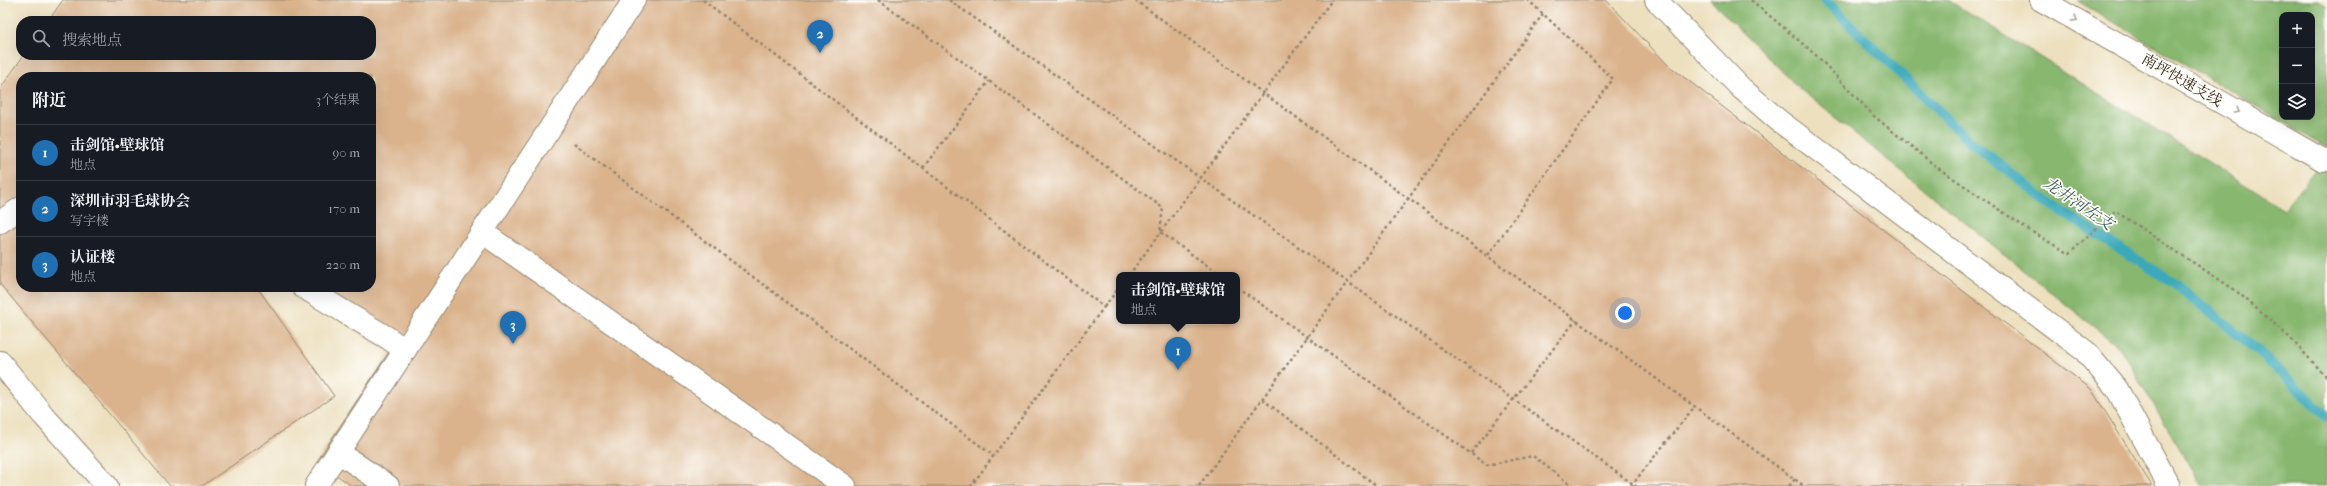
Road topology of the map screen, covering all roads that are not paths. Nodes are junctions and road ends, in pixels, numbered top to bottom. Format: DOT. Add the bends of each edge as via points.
graph roads {
  1 [pos="634,0"];
  2 [pos="1656,0"];
  3 [pos="2041,0"];
  4 [pos="2323,160"];
  5 [pos="16,211"];
  6 [pos="0,222"];
  7 [pos="482,232"];
  8 [pos="311,292"];
  9 [pos="405,350"];
  10 [pos="0,362"];
  11 [pos="338,452"];
  12 [pos="107,486"];
  13 [pos="316,486"];
  14 [pos="388,486"];
  15 [pos="845,486"];
  16 [pos="2169,486"];
  1 -- 7 [label="main road"];
  2 -- 16 [label="main road" via="1741,88 1778,120 2085,351 2117,389"];
  3 -- 4 [label="main road, 南坪快速支线, one-way"];
  5 -- 6 [label="main road"];
  7 -- 9 [label="main road"];
  7 -- 15 [label="main road"];
  8 -- 9 [label="main road"];
  9 -- 11 [label="main road"];
  10 -- 12 [label="main road" via="43,415"];
  11 -- 13 [label="main road"];
  11 -- 14 [label="main road"];
}
